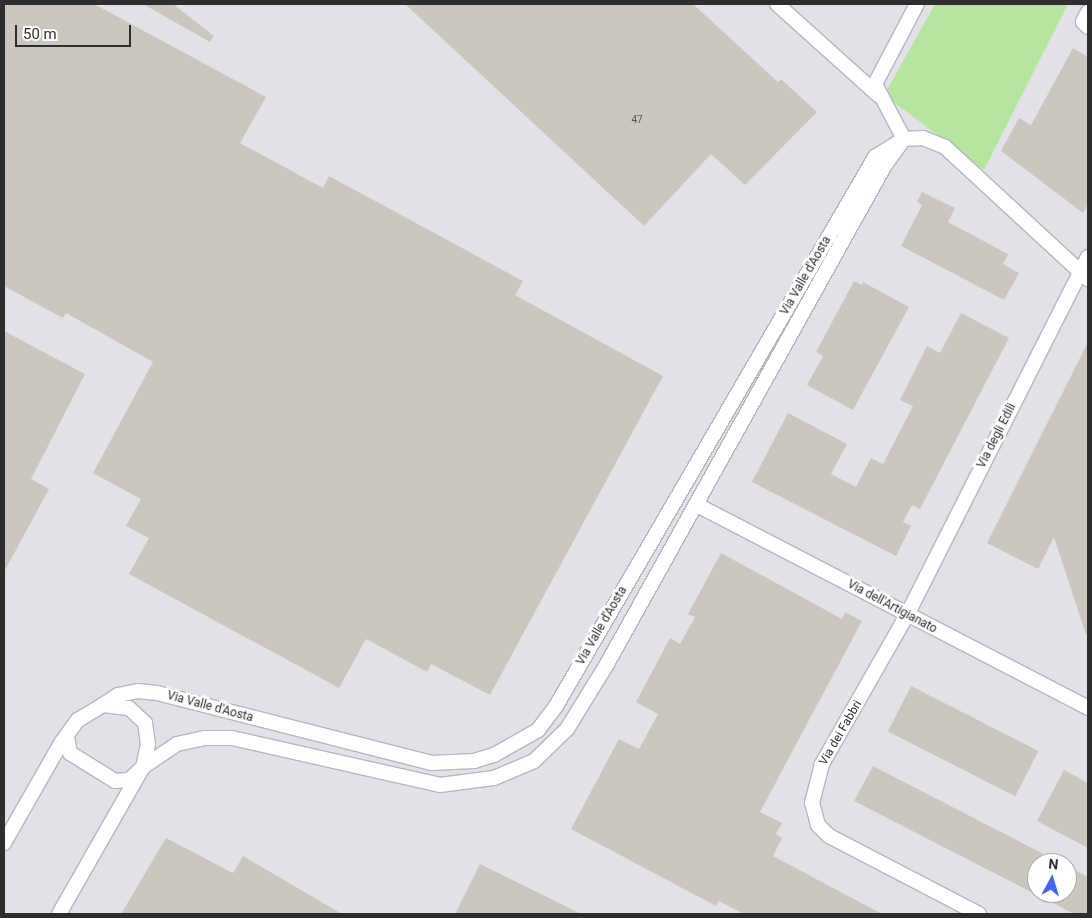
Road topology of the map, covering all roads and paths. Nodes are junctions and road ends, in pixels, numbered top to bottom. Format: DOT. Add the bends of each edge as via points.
graph roads {
  1 [pos="777,4"];
  2 [pos="917,4"];
  3 [pos="1088,12"];
  4 [pos="1088,27"];
  5 [pos="883,100"];
  6 [pos="904,139"];
  7 [pos="1088,257"];
  8 [pos="1085,275"];
  9 [pos="697,505"];
  10 [pos="907,615"];
  11 [pos="103,705"];
  12 [pos="1088,708"];
  13 [pos="67,736"];
  14 [pos="144,767"];
  15 [pos="4,843"];
  16 [pos="59,914"];
  17 [pos="979,914"];
  1 -- 5 [label="street"];
  2 -- 5 [label="street" via="875,84"];
  3 -- 4 [label="street" via="1083,22"];
  5 -- 6 [label="street"];
  6 -- 8 [label="street" via="923,138 945,147"];
  6 -- 9 [label="street, Via Valle d'Aosta" via="885,165"];
  6 -- 11 [label="street, Via Valle d'Aosta" via="875,157 556,706 538,730 494,755 474,762 431,763 157,694 118,694"];
  7 -- 8 [label="street, Via degli Edili"];
  8 -- 10 [label="street, Via degli Edili"];
  9 -- 10 [label="street, Via dell'Artigianato"];
  9 -- 14 [label="street, Via Valle d'Aosta" via="568,729 534,761 494,778 440,785 232,738 205,738 177,744"];
  10 -- 12 [label="street, Via dell'Artigianato"];
  10 -- 17 [label="street, Via dei Fabbri" via="822,764 812,803 818,825 829,836"];
  11 -- 13 [label="street, Via Valle d'Aosta" via="78,720"];
  11 -- 14 [label="street, Via Valle d'Aosta" via="129,708 146,723 148,744"];
  13 -- 14 [label="street, Via Valle d'Aosta" via="70,753 114,781 129,780"];
  13 -- 15 [label="street, Via Valle d'Aosta"];
  14 -- 16 [label="street, Via Valle d'Aosta"];
}
